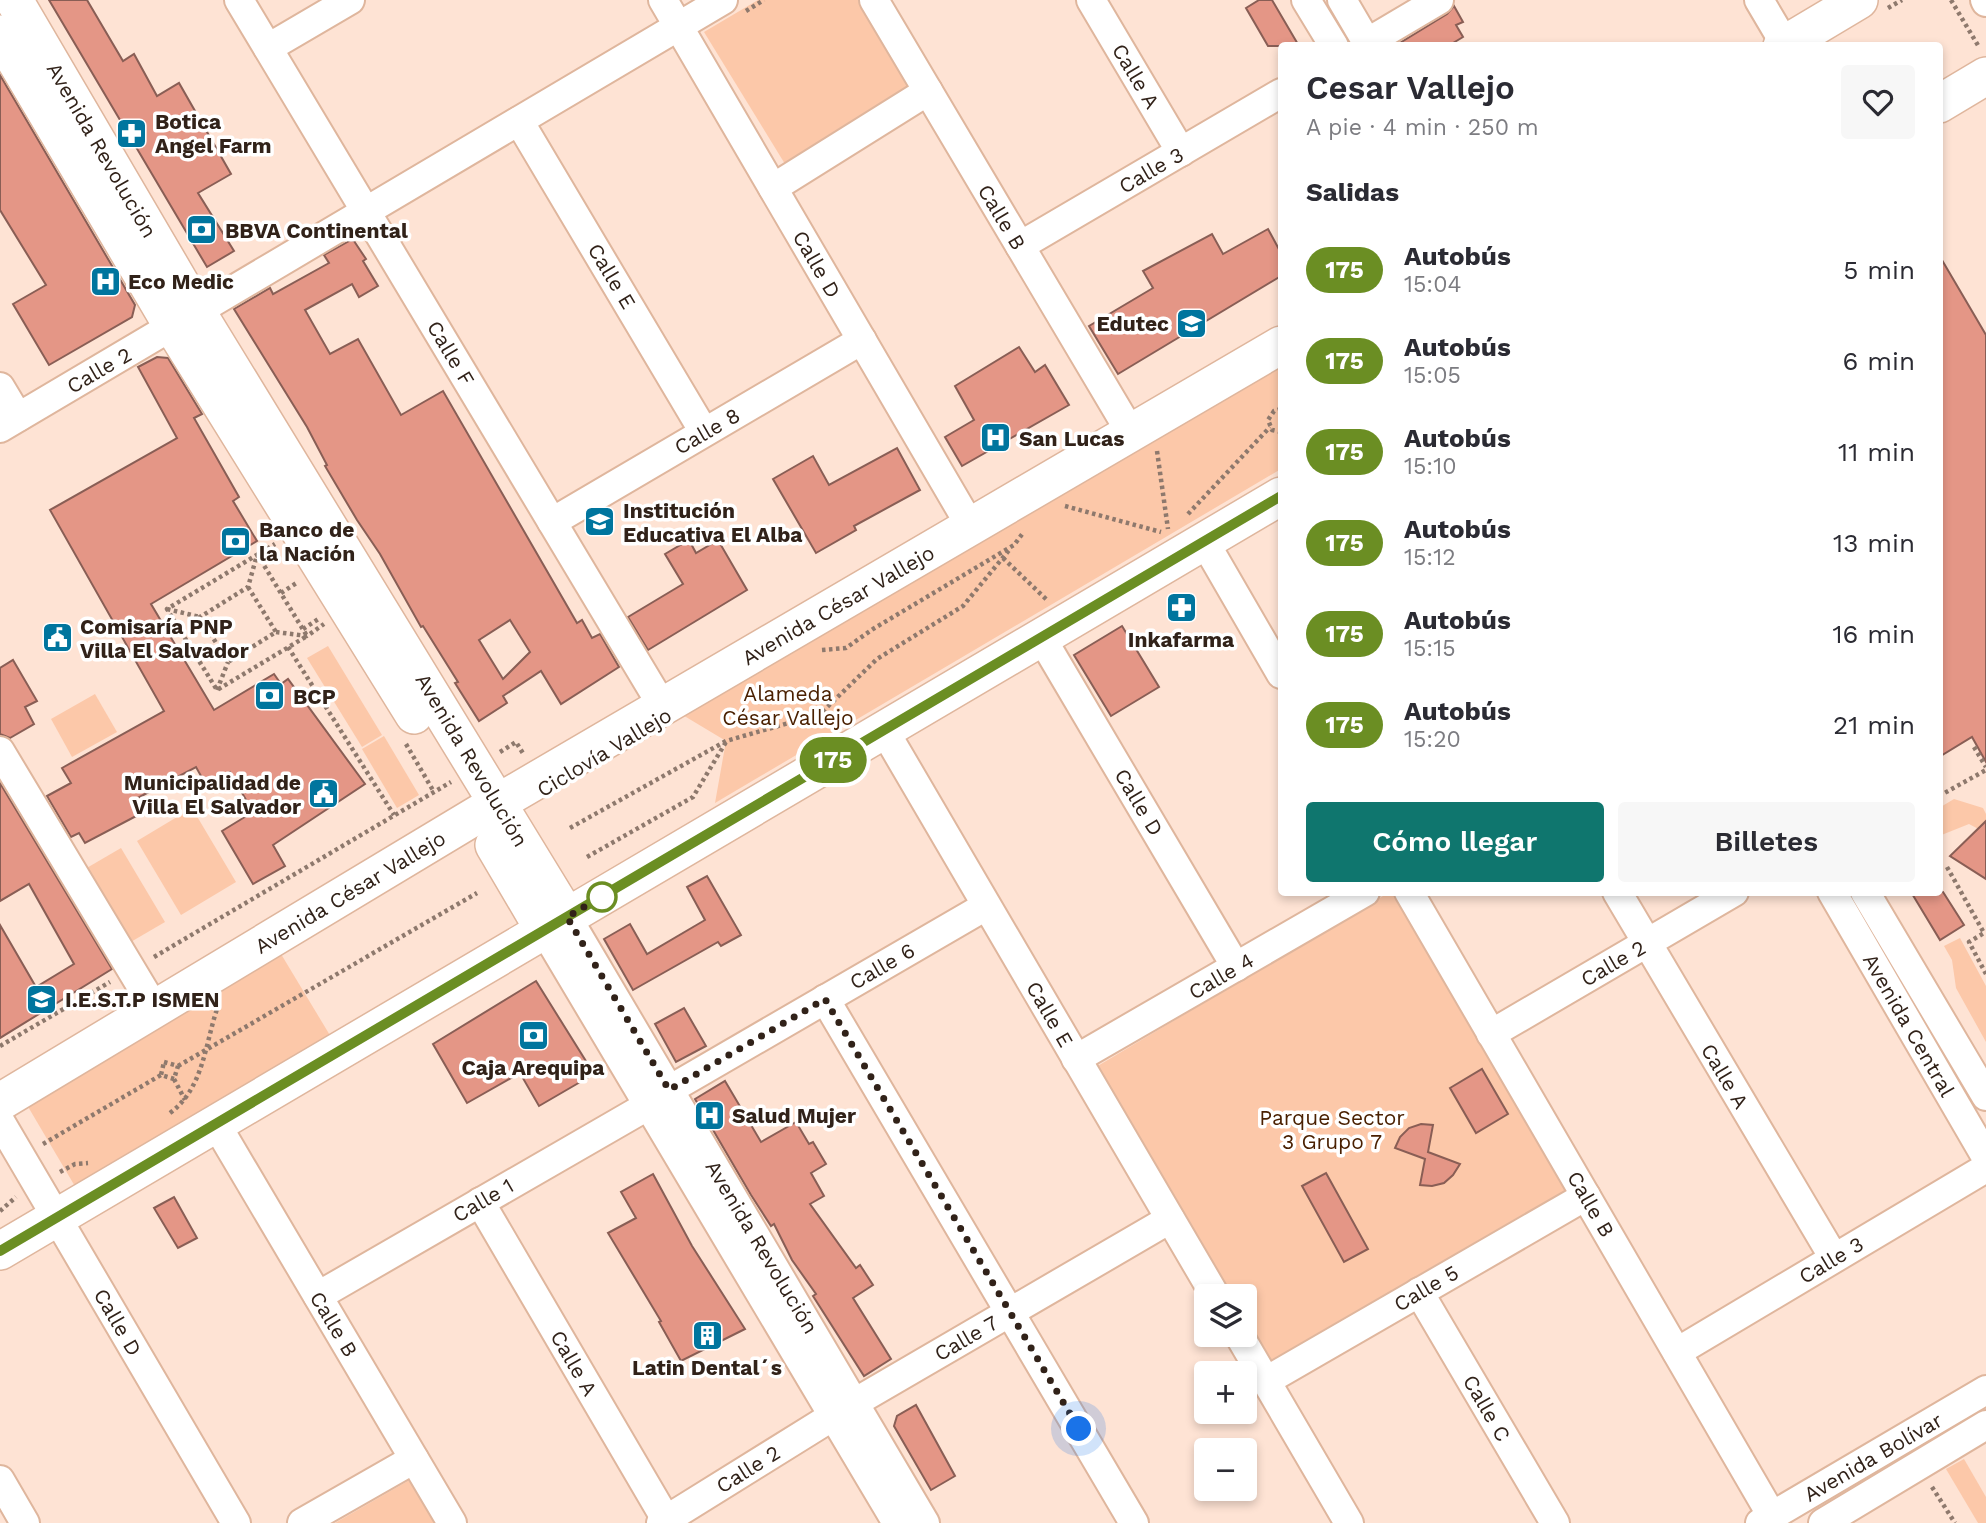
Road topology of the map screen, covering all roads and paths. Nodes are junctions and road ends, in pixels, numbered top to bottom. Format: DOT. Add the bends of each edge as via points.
graph roads {
  1 [pos="14,0"];
  2 [pos="239,0"];
  3 [pos="350,0"];
  4 [pos="663,0"];
  5 [pos="764,0"];
  6 [pos="874,0"];
  7 [pos="1091,0"];
  8 [pos="1306,0"];
  9 [pos="1342,0"];
  10 [pos="1439,0"];
  11 [pos="1759,0"];
  12 [pos="1859,0"];
  13 [pos="1951,0"];
  14 [pos="732,7"];
  15 [pos="679,26"];
  16 [pos="0,34"];
  17 [pos="1332,42"];
  18 [pos="1368,42"];
  19 [pos="1372,42"];
  20 [pos="1782,42"];
  21 [pos="1789,42"];
  22 [pos="268,48"];
  23 [pos="1983,63"];
  24 [pos="928,91"];
  25 [pos="1278,95"];
  26 [pos="1943,100"];
  27 [pos="519,121"];
  28 [pos="1181,152"];
  29 [pos="773,188"];
  30 [pos="366,211"];
  31 [pos="1020,246"];
  32 [pos="185,320"];
  33 [pos="862,340"];
  34 [pos="1278,347"];
  35 [pos="0,387"];
  36 [pos="1278,410"];
  37 [pos="9,423"];
  38 [pos="1270,427"];
  39 [pos="1139,429"];
  40 [pos="704,432"];
  41 [pos="1278,432"];
  42 [pos="1278,497"];
  43 [pos="1065,499"];
  44 [pos="552,522"];
  45 [pos="1028,526"];
  46 [pos="971,527"];
  47 [pos="1185,529"];
  48 [pos="282,540"];
  49 [pos="1014,545"];
  50 [pos="257,554"];
  51 [pos="1003,558"];
  52 [pos="305,578"];
  53 [pos="248,587"];
  54 [pos="281,593"];
  55 [pos="167,609"];
  56 [pos="327,614"];
  57 [pos="200,617"];
  58 [pos="330,620"];
  59 [pos="303,629"];
  60 [pos="1052,630"];
  61 [pos="276,632"];
  62 [pos="307,636"];
  63 [pos="288,648"];
  64 [pos="814,651"];
  65 [pos="228,662"];
  66 [pos="1278,669"];
  67 [pos="218,690"];
  68 [pos="663,707"];
  69 [pos="884,730"];
  70 [pos="726,741"];
  71 [pos="1974,747"];
  72 [pos="0,751"];
  73 [pos="1986,769"];
  74 [pos="454,779"];
  75 [pos="1943,794"];
  76 [pos="487,809"];
  77 [pos="394,816"];
  78 [pos="570,828"];
  79 [pos="587,857"];
  80 [pos="1947,867"];
  81 [pos="477,893"];
  82 [pos="1358,896"];
  83 [pos="1411,896"];
  84 [pos="1619,896"];
  85 [pos="1727,896"];
  86 [pos="1834,896"];
  87 [pos="1867,896"];
  88 [pos="986,906"];
  89 [pos="556,924"];
  90 [pos="1985,932"];
  91 [pos="1648,943"];
  92 [pos="1236,967"];
  93 [pos="131,970"];
  94 [pos="1986,974"];
  95 [pos="221,999"];
  96 [pos="825,999"];
  97 [pos="155,1009"];
  98 [pos="1491,1034"];
  99 [pos="0,1046"];
  100 [pos="205,1050"];
  101 [pos="1076,1059"];
  102 [pos="178,1066"];
  103 [pos="161,1075"];
  104 [pos="1986,1096"];
  105 [pos="659,1097"];
  106 [pos="0,1102"];
  107 [pos="165,1116"];
  108 [pos="0,1121"];
  109 [pos="216,1124"];
  110 [pos="43,1144"];
  111 [pos="1986,1157"];
  112 [pos="90,1162"];
  113 [pos="1986,1168"];
  114 [pos="37,1184"];
  115 [pos="1586,1195"];
  116 [pos="480,1202"];
  117 [pos="0,1212"];
  118 [pos="56,1217"];
  119 [pos="1170,1219"];
  120 [pos="0,1251"];
  121 [pos="1834,1258"];
  122 [pos="1208,1284"];
  123 [pos="1419,1292"];
  124 [pos="318,1296"];
  125 [pos="1010,1312"];
  126 [pos="1246,1347"];
  127 [pos="1677,1352"];
  128 [pos="1266,1381"];
  129 [pos="1986,1390"];
  130 [pos="845,1409"];
  131 [pos="1984,1432"];
  132 [pos="414,1459"];
  133 [pos="1919,1465"];
  134 [pos="1,1484"];
  135 [pos="1766,1519"];
  136 [pos="665,1522"];
  137 [pos="25,1523"];
  138 [pos="236,1523"];
  139 [pos="302,1523"];
  140 [pos="452,1523"];
  141 [pos="897,1523"];
  142 [pos="925,1523"];
  143 [pos="1134,1523"];
  144 [pos="1349,1523"];
  145 [pos="1555,1523"];
  146 [pos="1822,1523"];
  147 [pos="1955,1523"];
  1 -- 32 [label="main road, Avenida Revolución"];
  2 -- 22 [label="street, Calle F"];
  3 -- 22 [label="street"];
  4 -- 15 [label="street, Calle D"];
  5 -- 14 [label="path"];
  6 -- 24 [label="street, Calle B"];
  7 -- 28 [label="street, Calle A"];
  8 -- 17 [label="street"];
  9 -- 18 [label="street"];
  10 -- 19 [label="street"];
  11 -- 20 [label="street"];
  12 -- 21 [label="main road"];
  13 -- 23 [label="path"];
  14 -- 15 [label="street, Calle 2"];
  15 -- 27 [label="street, Calle 2"];
  15 -- 29 [label="street, Calle D"];
  16 -- 32 [label="main road, Avenida Revolución"];
  22 -- 30 [label="street, Calle F"];
  23 -- 26 [label="main road"];
  24 -- 29 [label="street"];
  24 -- 31 [label="street, Calle B"];
  25 -- 28 [label="street, Calle 3"];
  27 -- 30 [label="street, Calle 2"];
  27 -- 40 [label="street, Calle E"];
  28 -- 31 [label="street, Calle 3"];
  29 -- 33 [label="street, Calle D"];
  30 -- 32 [label="street, Calle 2"];
  30 -- 44 [label="street, Calle F"];
  31 -- 39 [label="street, Calle B"];
  32 -- 37 [label="street, Calle 2"];
  32 -- 74 [label="main road, Avenida Revolución"];
  32 -- 76 [label="main road, Avenida Revolución"];
  33 -- 40 [label="street, Calle 8"];
  33 -- 46 [label="street, Calle D"];
  34 -- 39 [label="main road, Avenida César Vallejo"];
  35 -- 37 [label="street"];
  36 -- 38 [label="path" via="1271,413"];
  38 -- 41 [label="path"];
  38 -- 47 [label="path"];
  39 -- 46 [label="main road, Avenida César Vallejo"];
  39 -- 47 [label="path" via="1156,446"];
  40 -- 44 [label="street, Calle 8"];
  42 -- 47 [label="main road"];
  43 -- 47 [label="path" via="1057,504"];
  44 -- 68 [label="street, Calle F"];
  45 -- 49 [label="path"];
  46 -- 68 [label="main road, Avenida César Vallejo"];
  47 -- 60 [label="main road"];
  47 -- 66 [label="street"];
  48 -- 50 [label="path"];
  49 -- 51 [label="path"];
  49 -- 64 [label="path" via="846,648"];
  50 -- 53 [label="path"];
  50 -- 54 [label="path"];
  50 -- 55 [label="path"];
  51 -- 60 [label="path" via="1043,594"];
  51 -- 70 [label="path" via="963,606 877,659 820,714"];
  52 -- 54 [label="path"];
  53 -- 57 [label="path"];
  53 -- 61 [label="path"];
  54 -- 59 [label="path"];
  55 -- 57 [label="path"];
  55 -- 67 [label="path"];
  56 -- 59 [label="path"];
  57 -- 65 [label="path"];
  58 -- 62 [label="path"];
  59 -- 62 [label="path"];
  60 -- 69 [label="main road"];
  60 -- 92 [label="street, Calle D"];
  61 -- 62 [label="path"];
  61 -- 65 [label="path"];
  62 -- 63 [label="path"];
  63 -- 67 [label="path"];
  63 -- 77 [label="path"];
  65 -- 67 [label="path"];
  68 -- 76 [label="main road, Avenida César Vallejo"];
  69 -- 88 [label="street, Calle E"];
  69 -- 89 [label="main road"];
  70 -- 78 [label="path"];
  70 -- 79 [label="path" via="693,797"];
  71 -- 73 [label="path"];
  72 -- 93 [label="street"];
  73 -- 75 [label="path"];
  74 -- 76 [label="main road, Avenida Revolución"];
  74 -- 77 [label="path"];
  76 -- 89 [label="main road, Avenida Revolución"];
  76 -- 97 [label="main road, Avenida César Vallejo"];
  77 -- 93 [label="path"];
  80 -- 90 [label="path"];
  81 -- 100 [label="path"];
  82 -- 92 [label="street, Calle 4"];
  83 -- 98 [label="street, Calle B"];
  84 -- 91 [label="street, Calle A"];
  85 -- 91 [label="street, Calle 2"];
  86 -- 111 [label="street, Avenida Central"];
  87 -- 104 [label="street, Avenida Central"];
  88 -- 96 [label="street, Calle 6"];
  88 -- 101 [label="street, Calle E"];
  89 -- 105 [label="street, Avenida Revolución"];
  89 -- 109 [label="main road"];
  90 -- 94 [label="path" via="1969,942"];
  91 -- 98 [label="street, Calle 2"];
  91 -- 121 [label="street, Calle A"];
  92 -- 101 [label="street, Calle 4"];
  93 -- 97 [label="street"];
  93 -- 99 [label="path"];
  95 -- 100 [label="path"];
  96 -- 105 [label="street, Calle 6"];
  96 -- 125 [label="street"];
  97 -- 106 [label="main road, Avenida César Vallejo"];
  98 -- 115 [label="street, Calle B"];
  100 -- 102 [label="path"];
  100 -- 107 [label="path" via="193,1087"];
  101 -- 119 [label="street, Calle E"];
  102 -- 103 [label="path" via="174,1079"];
  102 -- 103 [label="path" via="164,1062"];
  103 -- 110 [label="path"];
  105 -- 116 [label="street, Calle 1"];
  105 -- 130 [label="street, Avenida Revolución"];
  108 -- 114 [label="street, Calle D"];
  109 -- 118 [label="main road"];
  109 -- 124 [label="street, Calle B"];
  112 -- 114 [label="path" via="75,1164"];
  113 -- 121 [label="street, Calle 3"];
  114 -- 117 [label="path"];
  114 -- 118 [label="street, Calle D"];
  115 -- 123 [label="street, Calle 5"];
  115 -- 127 [label="street, Calle B"];
  116 -- 124 [label="street, Calle 1"];
  116 -- 136 [label="street, Calle A"];
  118 -- 120 [label="main road"];
  118 -- 138 [label="street, Calle D"];
  119 -- 122 [label="street, Calle E"];
  119 -- 125 [label="street, Calle 7"];
  121 -- 127 [label="street, Calle 3"];
  123 -- 128 [label="street, Calle 5"];
  123 -- 145 [label="street, Calle C"];
  124 -- 132 [label="street, Calle B"];
  125 -- 130 [label="street, Calle 7"];
  125 -- 143 [label="street"];
  126 -- 128 [label="street"];
  127 -- 135 [label="street, Calle B"];
  128 -- 144 [label="street"];
  129 -- 135 [label="street, Avenida Bolívar"];
  130 -- 136 [label="street, Calle 2"];
  130 -- 141 [label="street, Avenida Revolución"];
  130 -- 142 [label="street, Avenida Revolución"];
  131 -- 133 [label="street, Avenida Bolívar"];
  132 -- 139 [label="street"];
  132 -- 140 [label="street, Calle B"];
  133 -- 146 [label="street, Avenida Bolívar"];
  133 -- 147 [label="path"];
  134 -- 137 [label="street"];
}
